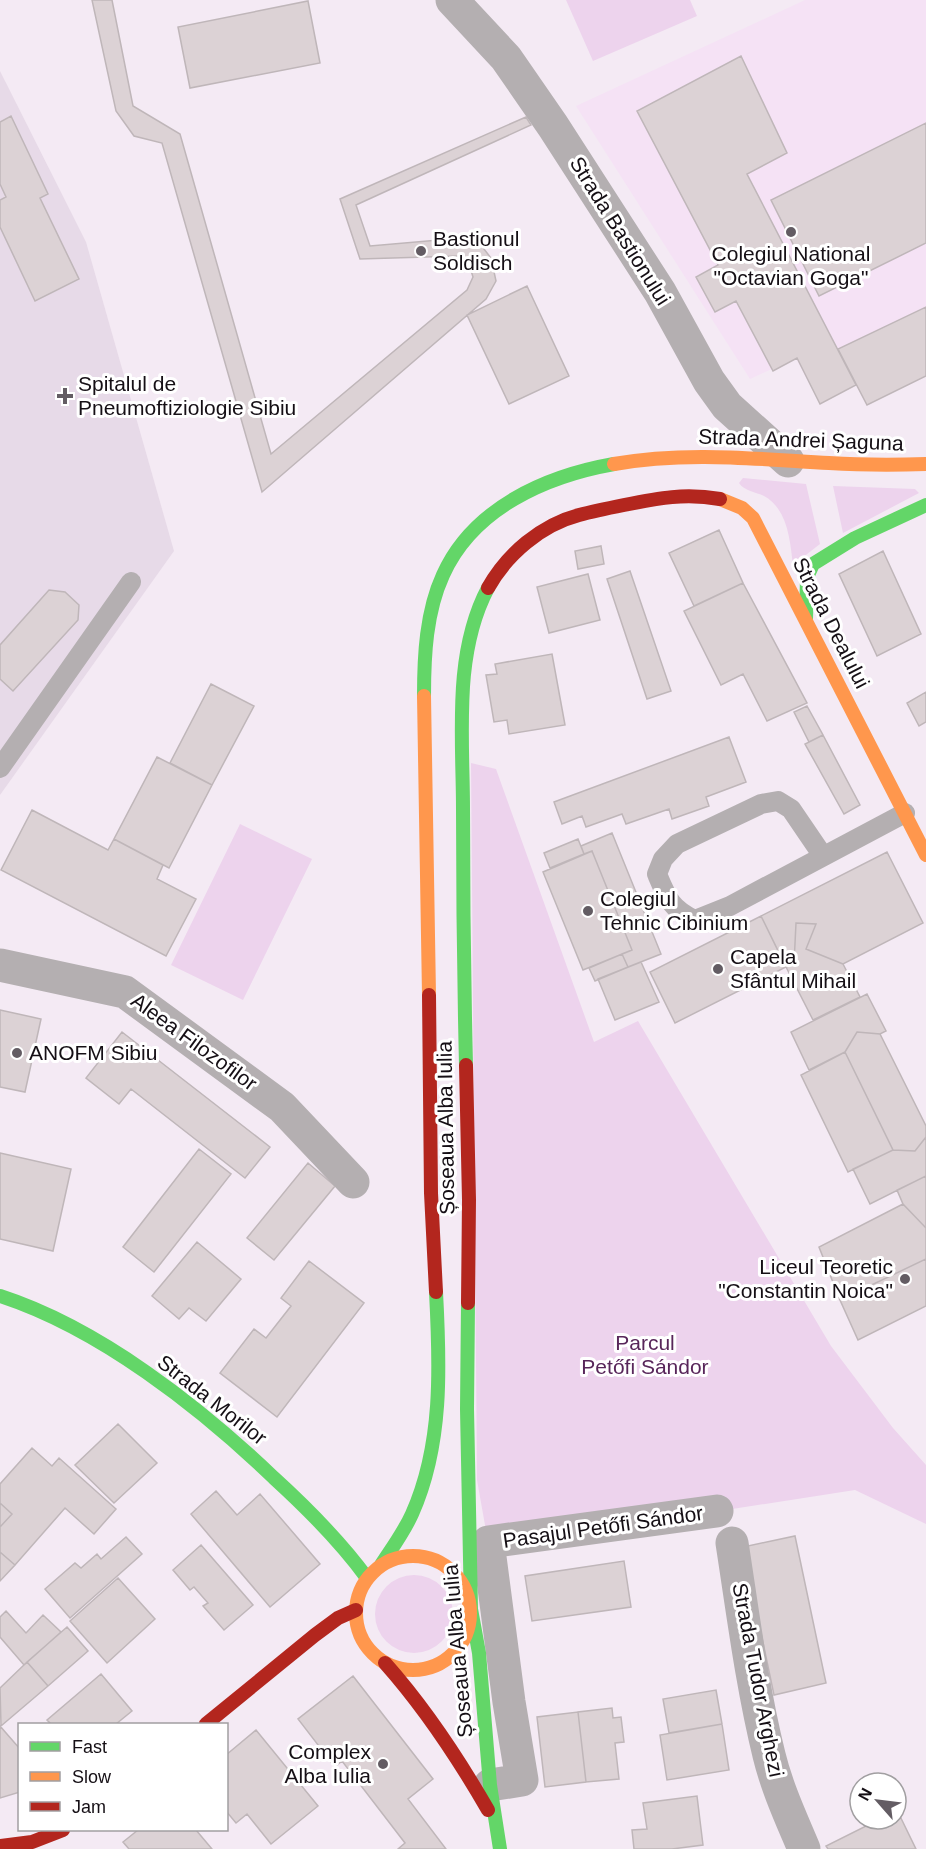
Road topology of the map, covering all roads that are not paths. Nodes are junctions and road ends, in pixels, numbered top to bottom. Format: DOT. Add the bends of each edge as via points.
graph roads {
  1 [pos="452,0"];
  2 [pos="675,457"];
  3 [pos="788,460"];
  4 [pos="926,464"];
  5 [pos="638,502"];
  6 [pos="926,505"];
  7 [pos="131,582"];
  8 [pos="806,619"];
  9 [pos="0,768"];
  10 [pos="905,813"];
  11 [pos="926,855"];
  12 [pos="823,856"];
  13 [pos="0,965"];
  14 [pos="354,1182"];
  15 [pos="0,1296"];
  16 [pos="717,1511"];
  17 [pos="732,1543"];
  18 [pos="381,1565"];
  19 [pos="367,1578"];
  20 [pos="471,1609"];
  21 [pos="356,1610"];
  22 [pos="385,1663"];
  23 [pos="208,1723"];
  24 [pos="490,1785"];
  25 [pos="496,1825"];
  26 [pos="60,1831"];
  27 [pos="77,1831"];
  28 [pos="0,1846"];
  29 [pos="55,1849"];
  30 [pos="500,1849"];
  31 [pos="804,1849"];
  1 -- 3 [label="street, Strada Bastionului" via="506,58 553,126 660,292 709,381 728,406"];
  2 -- 3 [label="main road, Strada Andrei Șaguna"];
  2 -- 18 [label="main road, Șoseaua Alba Iulia" via="593,468 547,482 509,501 479,523 461,543 436,592 429,625 425,707 436,1416 423,1486 406,1526"];
  3 -- 4 [label="main road, Strada Andrei Șaguna"];
  5 -- 8 [label="main road, Strada Dealului" via="696,495 742,508 753,518"];
  5 -- 20 [label="main road, Șoseaua Alba Iulia" via="576,515 535,537 509,557 479,605 463,679"];
  6 -- 8 [label="main road" via="855,538 813,564 807,577"];
  7 -- 9 [label="lane"];
  8 -- 10 [label="main road, Strada Dealului"];
  10 -- 11 [label="main road, Strada Dealului"];
  10 -- 12 [label="lane"];
  12 -- 12 [label="lane" via="730,906 695,920 679,913 667,898 657,874 663,859 677,844 761,804 778,801 791,809"];
  13 -- 14 [label="street, Aleea Filozofilor" via="125,992 282,1107"];
  15 -- 19 [label="main road, Strada Morilor" via="51,1317 100,1344 184,1402 278,1482 350,1555"];
  16 -- 24 [label="street, Pasajul Petőfi Sándor" via="488,1542 522,1780"];
  17 -- 31 [label="street, Strada Tudor Arghezi" via="769,1755"];
  18 -- 19 [label="main road"];
  18 -- 20 [label="main road" via="397,1557 431,1557 459,1576"];
  19 -- 21 [label="main road"];
  20 -- 22 [label="main road" via="463,1643 436,1666 402,1669"];
  20 -- 24 [label="main road, Șoseaua Alba Iulia" via="479,1653"];
  21 -- 22 [label="main road" via="363,1641"];
  21 -- 23 [label="main road" via="315,1635"];
  22 -- 25 [label="main road" via="436,1725"];
  24 -- 25 [label="main road, Șoseaua Alba Iulia"];
  25 -- 30 [label="main road, Șoseaua Alba Iulia"];
  26 -- 28 [label="main road" via="32,1842"];
  27 -- 29 [label="street"];
}
